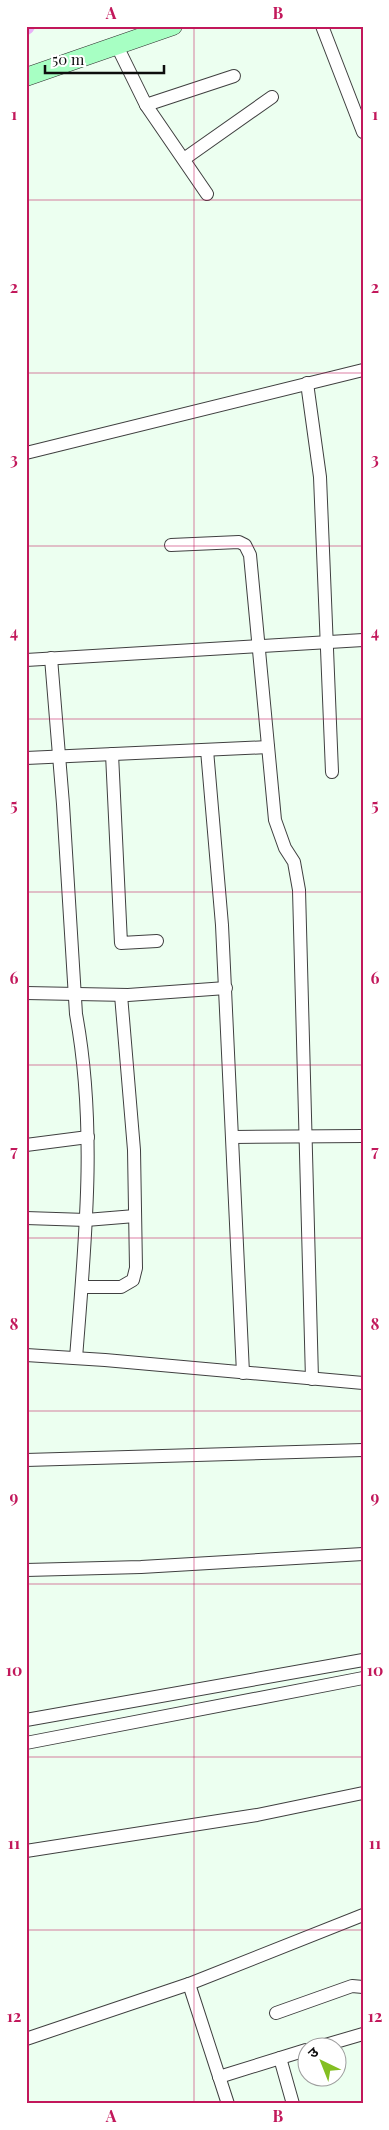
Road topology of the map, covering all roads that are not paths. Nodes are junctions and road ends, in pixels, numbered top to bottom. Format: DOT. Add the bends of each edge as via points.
graph roads {
  1 [pos="173,26"];
  2 [pos="322,26"];
  3 [pos="117,46"];
  4 [pos="234,76"];
  5 [pos="26,77"];
  6 [pos="272,97"];
  7 [pos="146,105"];
  8 [pos="363,132"];
  9 [pos="184,160"];
  10 [pos="207,194"];
  11 [pos="363,370"];
  12 [pos="308,383"];
  13 [pos="26,453"];
  14 [pos="171,545"];
  15 [pos="363,640"];
  16 [pos="327,641"];
  17 [pos="257,646"];
  18 [pos="51,658"];
  19 [pos="26,660"];
  20 [pos="268,747"];
  21 [pos="207,750"];
  22 [pos="112,754"];
  23 [pos="59,756"];
  24 [pos="26,758"];
  25 [pos="332,772"];
  26 [pos="156,941"];
  27 [pos="226,988"];
  28 [pos="26,993"];
  29 [pos="74,994"];
  30 [pos="121,995"];
  31 [pos="305,1135"];
  32 [pos="363,1136"];
  33 [pos="88,1137"];
  34 [pos="233,1137"];
  35 [pos="26,1145"];
  36 [pos="135,1216"];
  37 [pos="26,1218"];
  38 [pos="86,1220"];
  39 [pos="82,1287"];
  40 [pos="26,1355"];
  41 [pos="76,1358"];
  42 [pos="243,1373"];
  43 [pos="312,1379"];
  44 [pos="363,1383"];
  45 [pos="363,1450"];
  46 [pos="26,1460"];
  47 [pos="363,1554"];
  48 [pos="26,1570"];
  49 [pos="363,1660"];
  50 [pos="363,1678"];
  51 [pos="26,1720"];
  52 [pos="26,1743"];
  53 [pos="363,1793"];
  54 [pos="26,1851"];
  55 [pos="363,1915"];
  56 [pos="189,1984"];
  57 [pos="363,1987"];
  58 [pos="276,2013"];
  59 [pos="363,2034"];
  60 [pos="26,2039"];
  61 [pos="346,2039"];
  62 [pos="296,2053"];
  63 [pos="280,2058"];
  64 [pos="219,2077"];
  65 [pos="228,2104"];
  66 [pos="293,2104"];
  1 -- 3 [label="street"];
  2 -- 8 [label="street"];
  3 -- 5 [label="street"];
  3 -- 7 [label="street"];
  4 -- 7 [label="street"];
  6 -- 9 [label="street"];
  7 -- 9 [label="street"];
  9 -- 10 [label="street"];
  11 -- 12 [label="street"];
  12 -- 13 [label="street"];
  12 -- 16 [label="street" via="320,477"];
  14 -- 17 [label="street" via="239,542 245,545 250,555"];
  15 -- 16 [label="street"];
  16 -- 17 [label="street"];
  16 -- 25 [label="street"];
  17 -- 18 [label="street"];
  17 -- 20 [label="street"];
  18 -- 19 [label="street"];
  18 -- 23 [label="street"];
  20 -- 21 [label="street"];
  20 -- 31 [label="street" via="275,820 297,876"];
  21 -- 22 [label="street"];
  21 -- 27 [label="street"];
  22 -- 23 [label="street"];
  22 -- 26 [label="street" via="121,943"];
  23 -- 24 [label="street"];
  23 -- 29 [label="street"];
  27 -- 30 [label="street"];
  27 -- 34 [label="street"];
  28 -- 29 [label="street"];
  29 -- 30 [label="street"];
  29 -- 33 [label="street" via="82,1048"];
  30 -- 36 [label="street" via="134,1150"];
  31 -- 32 [label="street"];
  31 -- 34 [label="street"];
  31 -- 43 [label="street"];
  33 -- 35 [label="street"];
  33 -- 38 [label="street"];
  34 -- 42 [label="street"];
  36 -- 38 [label="street"];
  36 -- 39 [label="street" via="136,1268 133,1280 121,1287"];
  37 -- 38 [label="street"];
  38 -- 39 [label="street"];
  39 -- 41 [label="street"];
  40 -- 41 [label="street"];
  41 -- 42 [label="street"];
  42 -- 43 [label="street"];
  43 -- 44 [label="street"];
  45 -- 46 [label="street"];
  47 -- 48 [label="street"];
  49 -- 51 [label="street"];
  50 -- 52 [label="street"];
  53 -- 54 [label="street" via="257,1815"];
  55 -- 56 [label="street"];
  56 -- 60 [label="street"];
  56 -- 64 [label="street"];
  57 -- 58 [label="street" via="352,1986"];
  59 -- 61 [label="street"];
  62 -- 63 [label="street"];
  63 -- 64 [label="street"];
  63 -- 66 [label="street"];
  64 -- 65 [label="street"];
}
